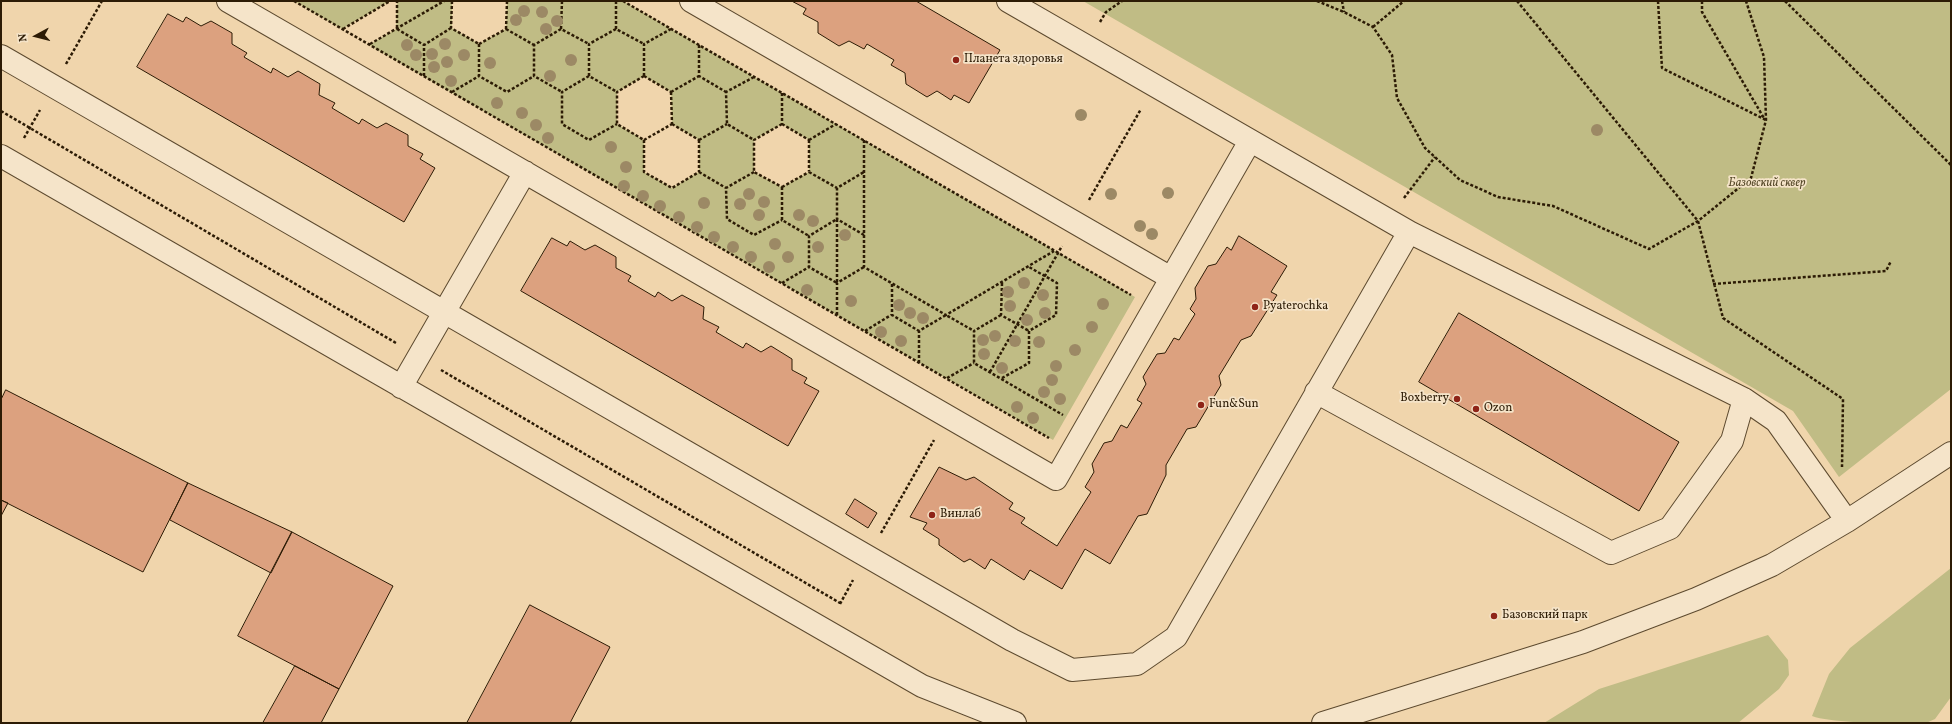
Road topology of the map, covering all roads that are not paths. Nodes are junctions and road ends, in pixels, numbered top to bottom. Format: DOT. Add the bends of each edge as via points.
graph roads {
  1 [pos="228,1"];
  2 [pos="691,1"];
  3 [pos="1008,1"];
  4 [pos="1,56"];
  5 [pos="1250,141"];
  6 [pos="1,156"];
  7 [pos="525,172"];
  8 [pos="1408,232"];
  9 [pos="1171,278"];
  10 [pos="444,312"];
  11 [pos="401,387"];
  12 [pos="1316,392"];
  13 [pos="1744,400"];
  14 [pos="1951,453"];
  15 [pos="1847,521"];
  16 [pos="1015,723"];
  17 [pos="1324,723"];
  1 -- 7 [label="street"];
  2 -- 9 [label="street"];
  3 -- 5 [label="street"];
  4 -- 10 [label="street"];
  5 -- 8 [label="street"];
  5 -- 9 [label="street"];
  6 -- 11 [label="street"];
  7 -- 9 [label="street" via="1056,479"];
  7 -- 10 [label="street"];
  8 -- 12 [label="street"];
  8 -- 13 [label="street"];
  10 -- 11 [label="street"];
  10 -- 12 [label="street" via="1012,640 1072,670 1137,664 1176,637"];
  11 -- 16 [label="street" via="922,686"];
  12 -- 13 [label="street" via="1611,553 1670,528 1732,441"];
  13 -- 15 [label="street" via="1776,421"];
  14 -- 15 [label="street"];
  15 -- 17 [label="street" via="1772,565 1696,599 1583,642"];
}
